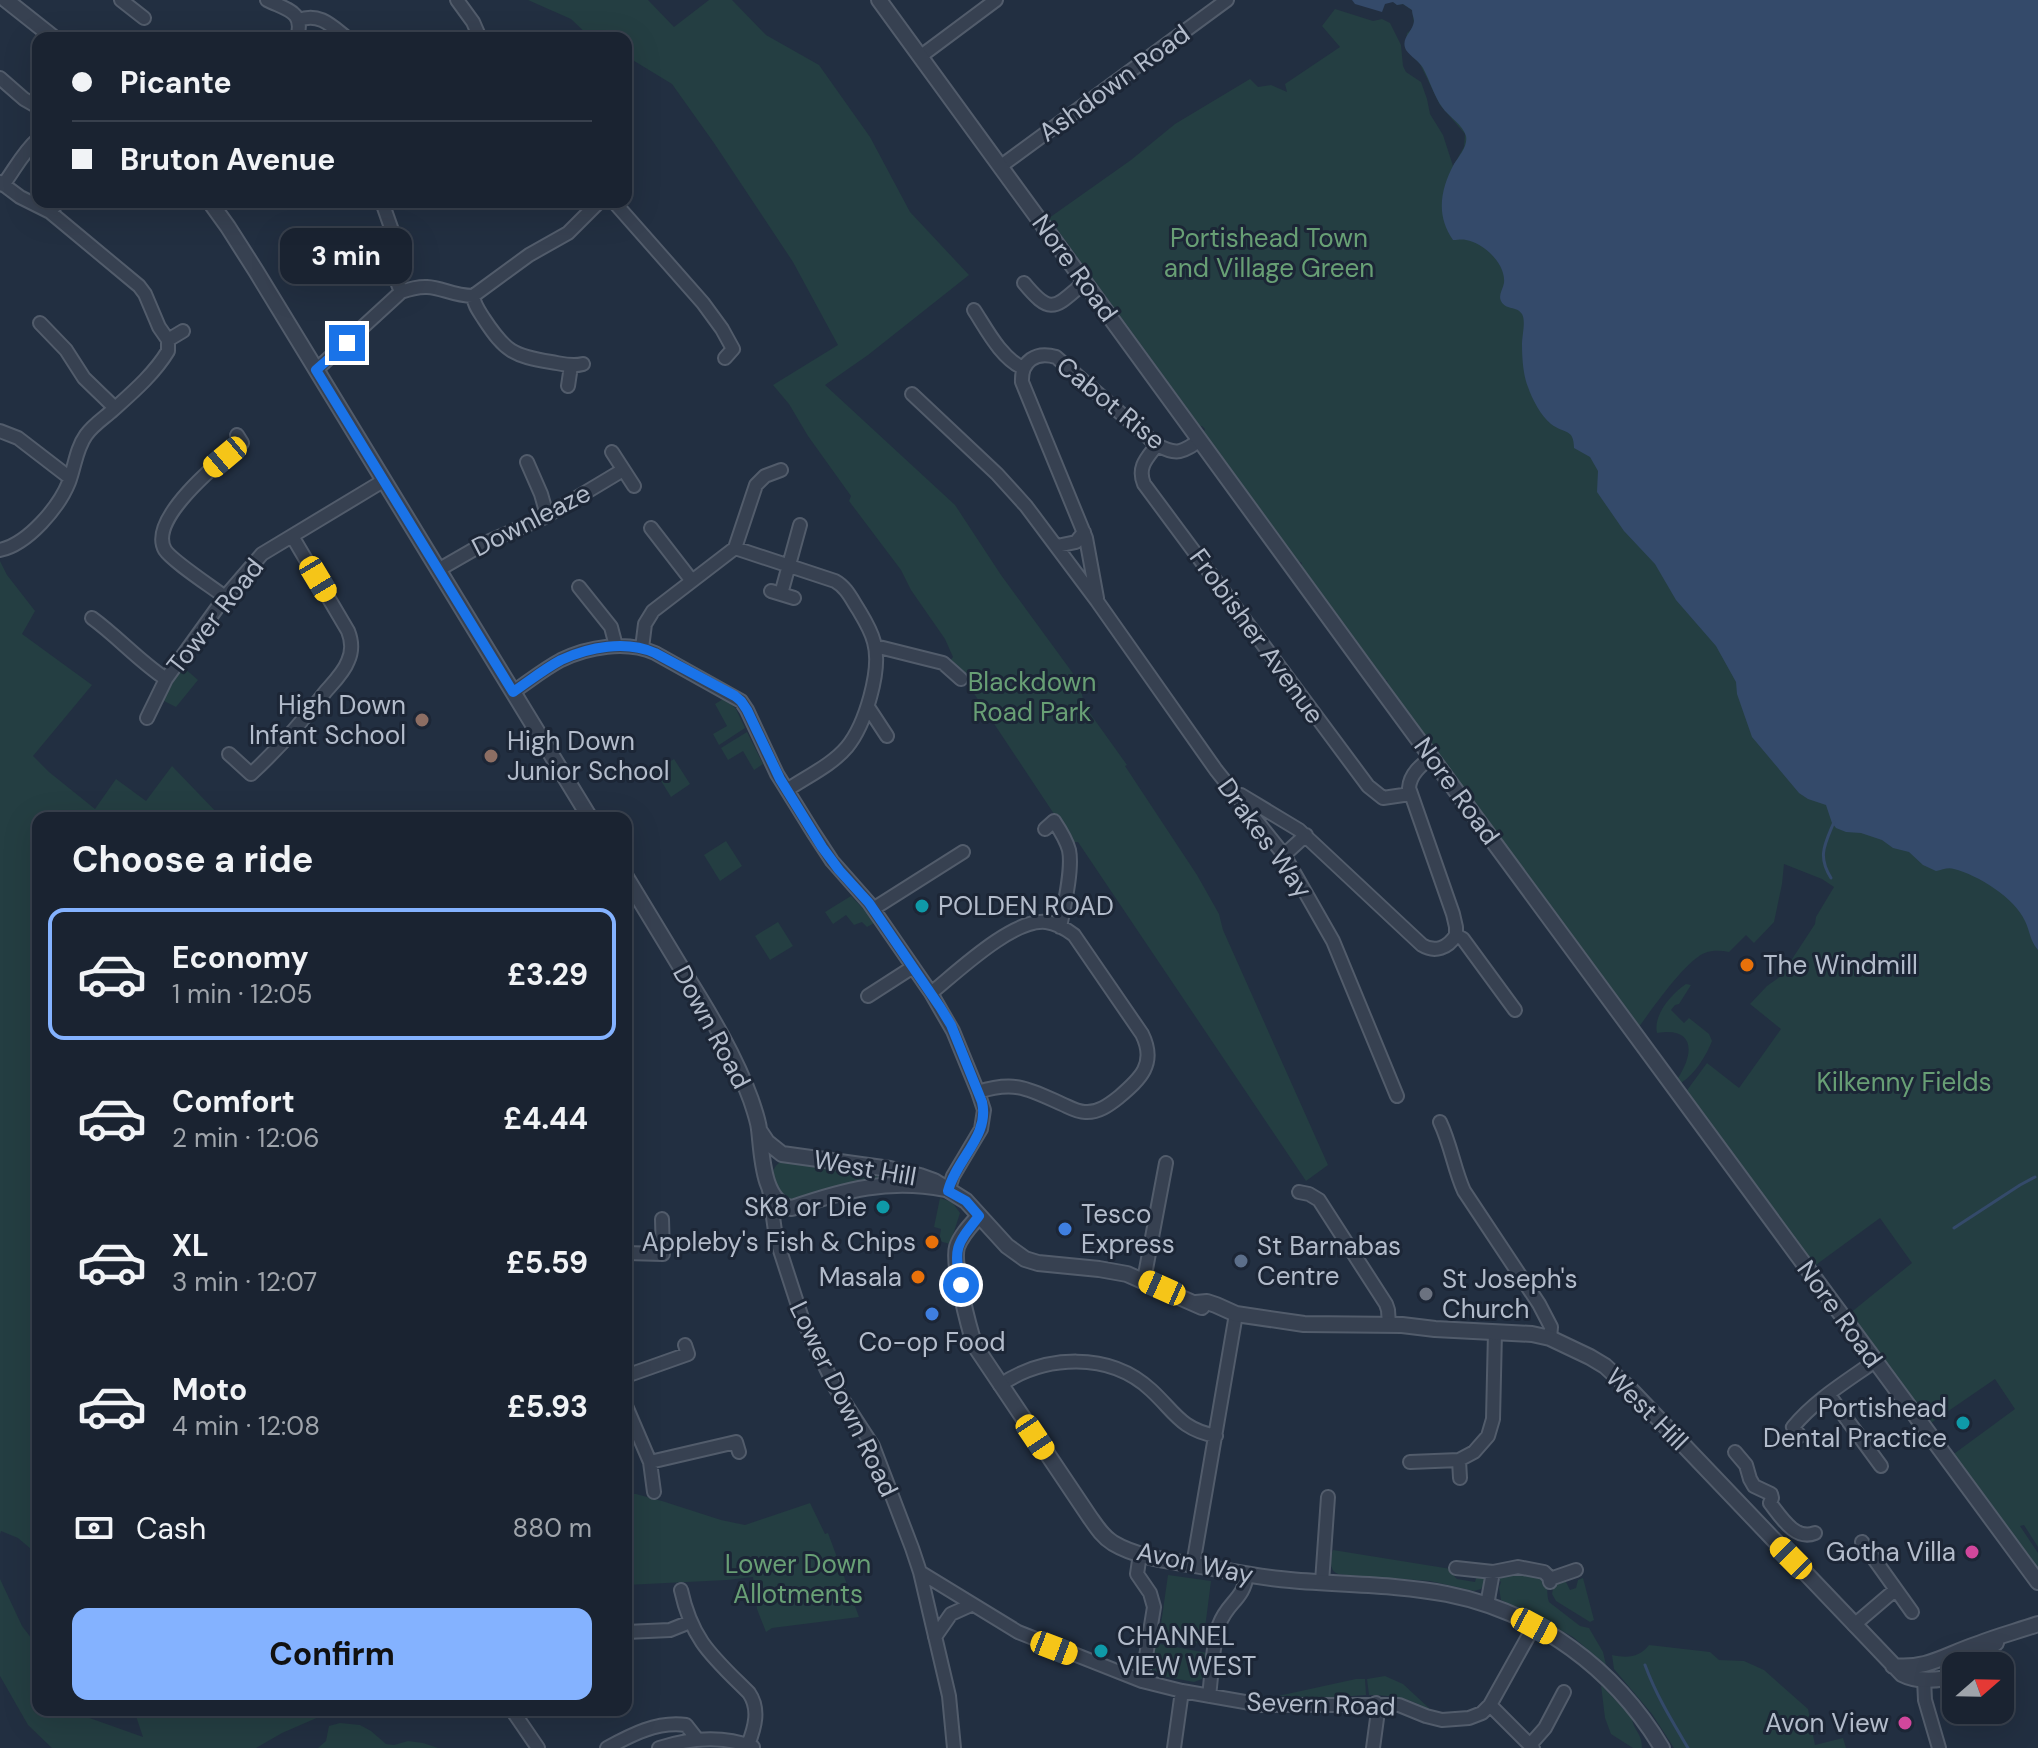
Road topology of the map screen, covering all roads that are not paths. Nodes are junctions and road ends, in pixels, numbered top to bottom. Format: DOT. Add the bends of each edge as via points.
graph roads {
  1 [pos="6,0"];
  2 [pos="121,0"];
  3 [pos="267,0"];
  4 [pos="457,0"];
  5 [pos="879,0"];
  6 [pos="996,0"];
  7 [pos="1227,0"];
  8 [pos="140,10"];
  9 [pos="299,20"];
  10 [pos="336,29"];
  11 [pos="46,32"];
  12 [pos="298,32"];
  13 [pos="332,32"];
  14 [pos="340,32"];
  15 [pos="477,32"];
  16 [pos="921,56"];
  17 [pos="0,78"];
  18 [pos="32,104"];
  19 [pos="32,144"];
  20 [pos="1001,166"];
  21 [pos="2,184"];
  22 [pos="32,201"];
  23 [pos="55,208"];
  24 [pos="214,208"];
  25 [pos="384,208"];
  26 [pos="593,208"];
  27 [pos="619,208"];
  28 [pos="1085,282"];
  29 [pos="1024,283"];
  30 [pos="401,292"];
  31 [pos="473,296"];
  32 [pos="974,310"];
  33 [pos="183,331"];
  34 [pos="37,340"];
  35 [pos="168,340"];
  36 [pos="732,351"];
  37 [pos="1023,368"];
  38 [pos="316,370"];
  39 [pos="568,386"];
  40 [pos="912,394"];
  41 [pos="115,408"];
  42 [pos="4,428"];
  43 [pos="1200,440"];
  44 [pos="243,444"];
  45 [pos="1157,445"];
  46 [pos="612,452"];
  47 [pos="527,462"];
  48 [pos="623,470"];
  49 [pos="781,470"];
  50 [pos="70,478"];
  51 [pos="383,481"];
  52 [pos="634,486"];
  53 [pos="547,515"];
  54 [pos="800,525"];
  55 [pos="651,528"];
  56 [pos="1084,532"];
  57 [pos="292,536"];
  58 [pos="1057,546"];
  59 [pos="735,548"];
  60 [pos="0,550"];
  61 [pos="789,566"];
  62 [pos="438,570"];
  63 [pos="692,581"];
  64 [pos="579,587"];
  65 [pos="782,594"];
  66 [pos="225,597"];
  67 [pos="1097,601"];
  68 [pos="93,638"];
  69 [pos="616,646"];
  70 [pos="875,646"];
  71 [pos="642,648"];
  72 [pos="166,679"];
  73 [pos="961,679"];
  74 [pos="513,692"];
  75 [pos="868,707"];
  76 [pos="147,718"];
  77 [pos="887,736"];
  78 [pos="229,754"];
  79 [pos="1432,757"];
  80 [pos="1229,785"];
  81 [pos="787,790"];
  82 [pos="1410,794"];
  83 [pos="586,812"];
  84 [pos="1045,829"];
  85 [pos="1306,835"];
  86 [pos="963,852"];
  87 [pos="1284,855"];
  88 [pos="632,887"];
  89 [pos="873,909"];
  90 [pos="1060,927"];
  91 [pos="1456,935"];
  92 [pos="913,967"];
  93 [pos="931,993"];
  94 [pos="868,996"];
  95 [pos="1515,1010"];
  96 [pos="978,1092"];
  97 [pos="1397,1096"];
  98 [pos="759,1130"];
  99 [pos="1432,1140"];
  100 [pos="782,1154"];
  101 [pos="1166,1163"];
  102 [pos="890,1169"];
  103 [pos="888,1185"];
  104 [pos="769,1186"];
  105 [pos="946,1190"];
  106 [pos="1299,1192"];
  107 [pos="792,1208"];
  108 [pos="979,1216"];
  109 [pos="662,1219"];
  110 [pos="776,1238"];
  111 [pos="632,1254"];
  112 [pos="1144,1280"];
  113 [pos="1230,1312"];
  114 [pos="1389,1325"];
  115 [pos="1495,1332"];
  116 [pos="1550,1338"];
  117 [pos="688,1354"];
  118 [pos="1875,1361"];
  119 [pos="632,1374"];
  120 [pos="1000,1385"];
  121 [pos="1829,1395"];
  122 [pos="632,1420"];
  123 [pos="1216,1436"];
  124 [pos="1800,1436"];
  125 [pos="736,1443"];
  126 [pos="1735,1452"];
  127 [pos="1459,1460"];
  128 [pos="650,1462"];
  129 [pos="1410,1462"];
  130 [pos="1881,1466"];
  131 [pos="1460,1478"];
  132 [pos="654,1492"];
  133 [pos="1328,1497"];
  134 [pos="1770,1503"];
  135 [pos="1754,1519"];
  136 [pos="1815,1533"];
  137 [pos="1867,1547"];
  138 [pos="1140,1554"];
  139 [pos="1193,1565"];
  140 [pos="1456,1568"];
  141 [pos="920,1572"];
  142 [pos="1493,1572"];
  143 [pos="1247,1574"];
  144 [pos="1572,1576"];
  145 [pos="1322,1582"];
  146 [pos="2038,1582"];
  147 [pos="681,1590"];
  148 [pos="1895,1590"];
  149 [pos="971,1605"];
  150 [pos="1487,1605"];
  151 [pos="1912,1612"];
  152 [pos="690,1622"];
  153 [pos="2038,1624"];
  154 [pos="1854,1625"];
  155 [pos="1534,1626"];
  156 [pos="632,1632"];
  157 [pos="2010,1634"];
  158 [pos="935,1637"];
  159 [pos="1982,1652"];
  160 [pos="1893,1666"];
  161 [pos="1924,1679"];
  162 [pos="1942,1679"];
  163 [pos="1142,1681"];
  164 [pos="1182,1691"];
  165 [pos="1564,1692"];
  166 [pos="1209,1696"];
  167 [pos="1376,1703"];
  168 [pos="1490,1705"];
  169 [pos="518,1716"];
  170 [pos="610,1729"];
  171 [pos="697,1739"];
  172 [pos="612,1745"];
  173 [pos="752,1746"];
  174 [pos="1532,1747"];
  175 [pos="538,1748"];
  176 [pos="659,1748"];
  177 [pos="954,1748"];
  178 [pos="1174,1748"];
  179 [pos="1373,1748"];
  180 [pos="1662,1748"];
  181 [pos="1939,1748"];
  1 -- 11 [label="street"];
  2 -- 8 [label="street"];
  3 -- 9 [label="street"];
  4 -- 15 [label="street"];
  5 -- 16 [label="street, Nore Road"];
  6 -- 16 [label="street"];
  7 -- 20 [label="street, Ashdown Road"];
  9 -- 10 [label="street" via="313,17"];
  9 -- 12 [label="street"];
  10 -- 13 [label="street"];
  10 -- 14 [label="street"];
  16 -- 20 [label="street, Nore Road"];
  17 -- 18 [label="street"];
  19 -- 21 [label="street"];
  20 -- 28 [label="street, Nore Road"];
  21 -- 22 [label="street"];
  23 -- 35 [label="street" via="139,286"];
  24 -- 38 [label="street"];
  25 -- 30 [label="street" via="394,236 392,269"];
  26 -- 31 [label="street" via="574,229"];
  27 -- 36 [label="street" via="703,303"];
  28 -- 29 [label="street" via="1052,305 1040,301"];
  28 -- 43 [label="street, Nore Road"];
  30 -- 31 [label="street" via="422,286"];
  30 -- 38 [label="street"];
  31 -- 39 [label="street" via="511,352 577,365"];
  32 -- 37 [label="street, Cabot Rise" via="978,325"];
  33 -- 35 [label="street"];
  34 -- 41 [label="street" via="44,327"];
  35 -- 41 [label="street" via="158,366"];
  37 -- 45 [label="street, Cabot Rise" via="1038,356 1056,357"];
  37 -- 56 [label="street, Cabot Rise" via="1022,382"];
  38 -- 51 [label="street"];
  40 -- 58 [label="street, Drakes Way" via="935,424 1006,483"];
  41 -- 50 [label="street" via="85,437"];
  42 -- 50 [label="street"];
  43 -- 45 [label="street, Cabot Rise" via="1177,452"];
  43 -- 79 [label="street, Nore Road"];
  44 -- 66 [label="street" via="194,486 162,535 170,555"];
  45 -- 82 [label="street, Frobisher Avenue" via="1142,466 1144,484 1368,786 1385,798"];
  46 -- 48 [label="street"];
  47 -- 53 [label="street" via="528,478"];
  48 -- 52 [label="street"];
  48 -- 53 [label="street, Downleaze"];
  49 -- 59 [label="street" via="756,485"];
  50 -- 60 [label="street" via="41,523 21,541"];
  51 -- 57 [label="street, Tower Road"];
  51 -- 62 [label="street"];
  53 -- 62 [label="street, Downleaze"];
  54 -- 61 [label="street"];
  55 -- 63 [label="street"];
  56 -- 58 [label="street" via="1076,542"];
  56 -- 67 [label="street, Drakes Way"];
  57 -- 66 [label="street, Tower Road" via="262,554"];
  57 -- 78 [label="street" via="344,623 351,652 343,670 255,779"];
  58 -- 67 [label="street, Drakes Way"];
  59 -- 61 [label="street"];
  59 -- 63 [label="street"];
  61 -- 65 [label="street"];
  61 -- 70 [label="street" via="842,585"];
  62 -- 74 [label="street"];
  63 -- 71 [label="street" via="649,616"];
  64 -- 69 [label="street" via="611,627"];
  66 -- 72 [label="street, Tower Road"];
  67 -- 80 [label="street, Drakes Way"];
  68 -- 72 [label="street" via="97,622"];
  69 -- 71 [label="street"];
  69 -- 74 [label="street" via="563,659"];
  70 -- 73 [label="street" via="943,663"];
  70 -- 75 [label="street"];
  71 -- 81 [label="street" via="741,701"];
  72 -- 76 [label="street, Tower Road"];
  74 -- 83 [label="street"];
  75 -- 77 [label="street"];
  75 -- 81 [label="street" via="845,750"];
  79 -- 82 [label="street" via="1412,776"];
  79 -- 118 [label="street, Nore Road"];
  80 -- 85 [label="street"];
  80 -- 87 [label="street, Drakes Way"];
  81 -- 89 [label="street" via="832,861"];
  82 -- 91 [label="street"];
  84 -- 90 [label="street" via="1054,821 1069,852"];
  85 -- 87 [label="street"];
  85 -- 91 [label="street" via="1422,945 1438,949"];
  86 -- 89 [label="street"];
  87 -- 97 [label="street, Drakes Way" via="1333,941"];
  88 -- 98 [label="street, Down Road" via="727,1046"];
  89 -- 92 [label="street"];
  90 -- 93 [label="street" via="1041,922 1010,933"];
  90 -- 96 [label="street" via="1075,937 1143,1037 1148,1050 1144,1071 1109,1106 1090,1112 1008,1085"];
  91 -- 95 [label="street"];
  92 -- 93 [label="street"];
  92 -- 94 [label="street"];
  93 -- 96 [label="street" via="951,1025"];
  96 -- 105 [label="street" via="982,1126"];
  98 -- 100 [label="street, West Hill"];
  98 -- 104 [label="street, Down Road"];
  99 -- 116 [label="street" via="1443,1128 1465,1194 1539,1304 1551,1327"];
  100 -- 102 [label="street, West Hill"];
  100 -- 104 [label="street, West Hill" via="771,1165"];
  101 -- 112 [label="street"];
  102 -- 103 [label="street"];
  102 -- 105 [label="street, West Hill" via="934,1181"];
  103 -- 105 [label="street, West Hill"];
  103 -- 107 [label="street, West Hill"];
  104 -- 107 [label="street, West Hill" via="777,1202"];
  104 -- 110 [label="street, Lower Down Road"];
  105 -- 108 [label="street, West Hill"];
  106 -- 114 [label="street" via="1319,1200 1386,1304"];
  107 -- 110 [label="street, West Hill" via="777,1223"];
  108 -- 112 [label="street, West Hill" via="1025,1259"];
  108 -- 120 [label="street, Avon Way" via="959,1243 957,1267 972,1338"];
  109 -- 111 [label="street" via="663,1260"];
  110 -- 141 [label="street, Lower Down Road" via="802,1318 836,1389 873,1446"];
  112 -- 113 [label="street, West Hill" via="1206,1309"];
  113 -- 114 [label="street, West Hill" via="1304,1324"];
  113 -- 123 [label="street"];
  114 -- 115 [label="street, West Hill"];
  115 -- 116 [label="street, West Hill"];
  115 -- 127 [label="street" via="1491,1431 1474,1452"];
  116 -- 135 [label="street, West Hill" via="1617,1376"];
  117 -- 119 [label="street"];
  118 -- 121 [label="street"];
  118 -- 146 [label="street, Nore Road"];
  120 -- 123 [label="street" via="1051,1363 1100,1365 1141,1382 1189,1427"];
  120 -- 138 [label="street, Avon Way" via="1099,1531"];
  121 -- 124 [label="street" via="1793,1427"];
  121 -- 130 [label="street"];
  122 -- 128 [label="street"];
  123 -- 139 [label="street"];
  125 -- 128 [label="street"];
  126 -- 134 [label="street" via="1746,1463 1754,1486 1772,1495"];
  127 -- 129 [label="street"];
  127 -- 131 [label="street"];
  128 -- 132 [label="street"];
  133 -- 145 [label="street" via="1332,1522"];
  134 -- 135 [label="street"];
  134 -- 136 [label="street" via="1797,1532"];
  135 -- 154 [label="street, West Hill"];
  137 -- 148 [label="street"];
  138 -- 139 [label="street, Avon Way"];
  138 -- 163 [label="street" via="1137,1572 1154,1607"];
  139 -- 143 [label="street, Avon Way"];
  140 -- 142 [label="street"];
  141 -- 149 [label="street, Severn Road"];
  141 -- 158 [label="street, Lower Down Road"];
  142 -- 144 [label="street" via="1518,1567 1544,1572 1550,1580"];
  142 -- 150 [label="street"];
  143 -- 145 [label="street, Avon Way"];
  143 -- 166 [label="street" via="1244,1590 1219,1624"];
  145 -- 150 [label="street, Avon Way" via="1447,1594"];
  147 -- 152 [label="street"];
  148 -- 151 [label="street"];
  148 -- 154 [label="street"];
  149 -- 158 [label="street" via="951,1614"];
  149 -- 163 [label="street, Severn Road" via="1018,1632"];
  150 -- 155 [label="street, Avon Way"];
  152 -- 156 [label="street" via="670,1630"];
  152 -- 173 [label="street" via="709,1652 752,1698"];
  153 -- 157 [label="street"];
  154 -- 160 [label="street, West Hill"];
  155 -- 168 [label="street"];
  155 -- 180 [label="street, Avon Way" via="1601,1672 1629,1700"];
  157 -- 159 [label="street"];
  157 -- 160 [label="street" via="1925,1665"];
  158 -- 177 [label="street, Lower Down Road"];
  160 -- 161 [label="street, West Hill" via="1908,1678"];
  161 -- 162 [label="street, West Hill"];
  161 -- 181 [label="street"];
  163 -- 164 [label="street, Severn Road"];
  164 -- 166 [label="street, Severn Road"];
  164 -- 178 [label="street"];
  165 -- 174 [label="street" via="1562,1707"];
  166 -- 167 [label="street, Severn Road" via="1262,1705"];
  167 -- 168 [label="street, Severn Road" via="1402,1705 1437,1720 1477,1715"];
  167 -- 179 [label="street"];
  168 -- 174 [label="street"];
  169 -- 175 [label="street"];
  170 -- 172 [label="street"];
  171 -- 172 [label="street" via="680,1724 657,1726"];
  171 -- 173 [label="street"];
  171 -- 176 [label="street"];
}
